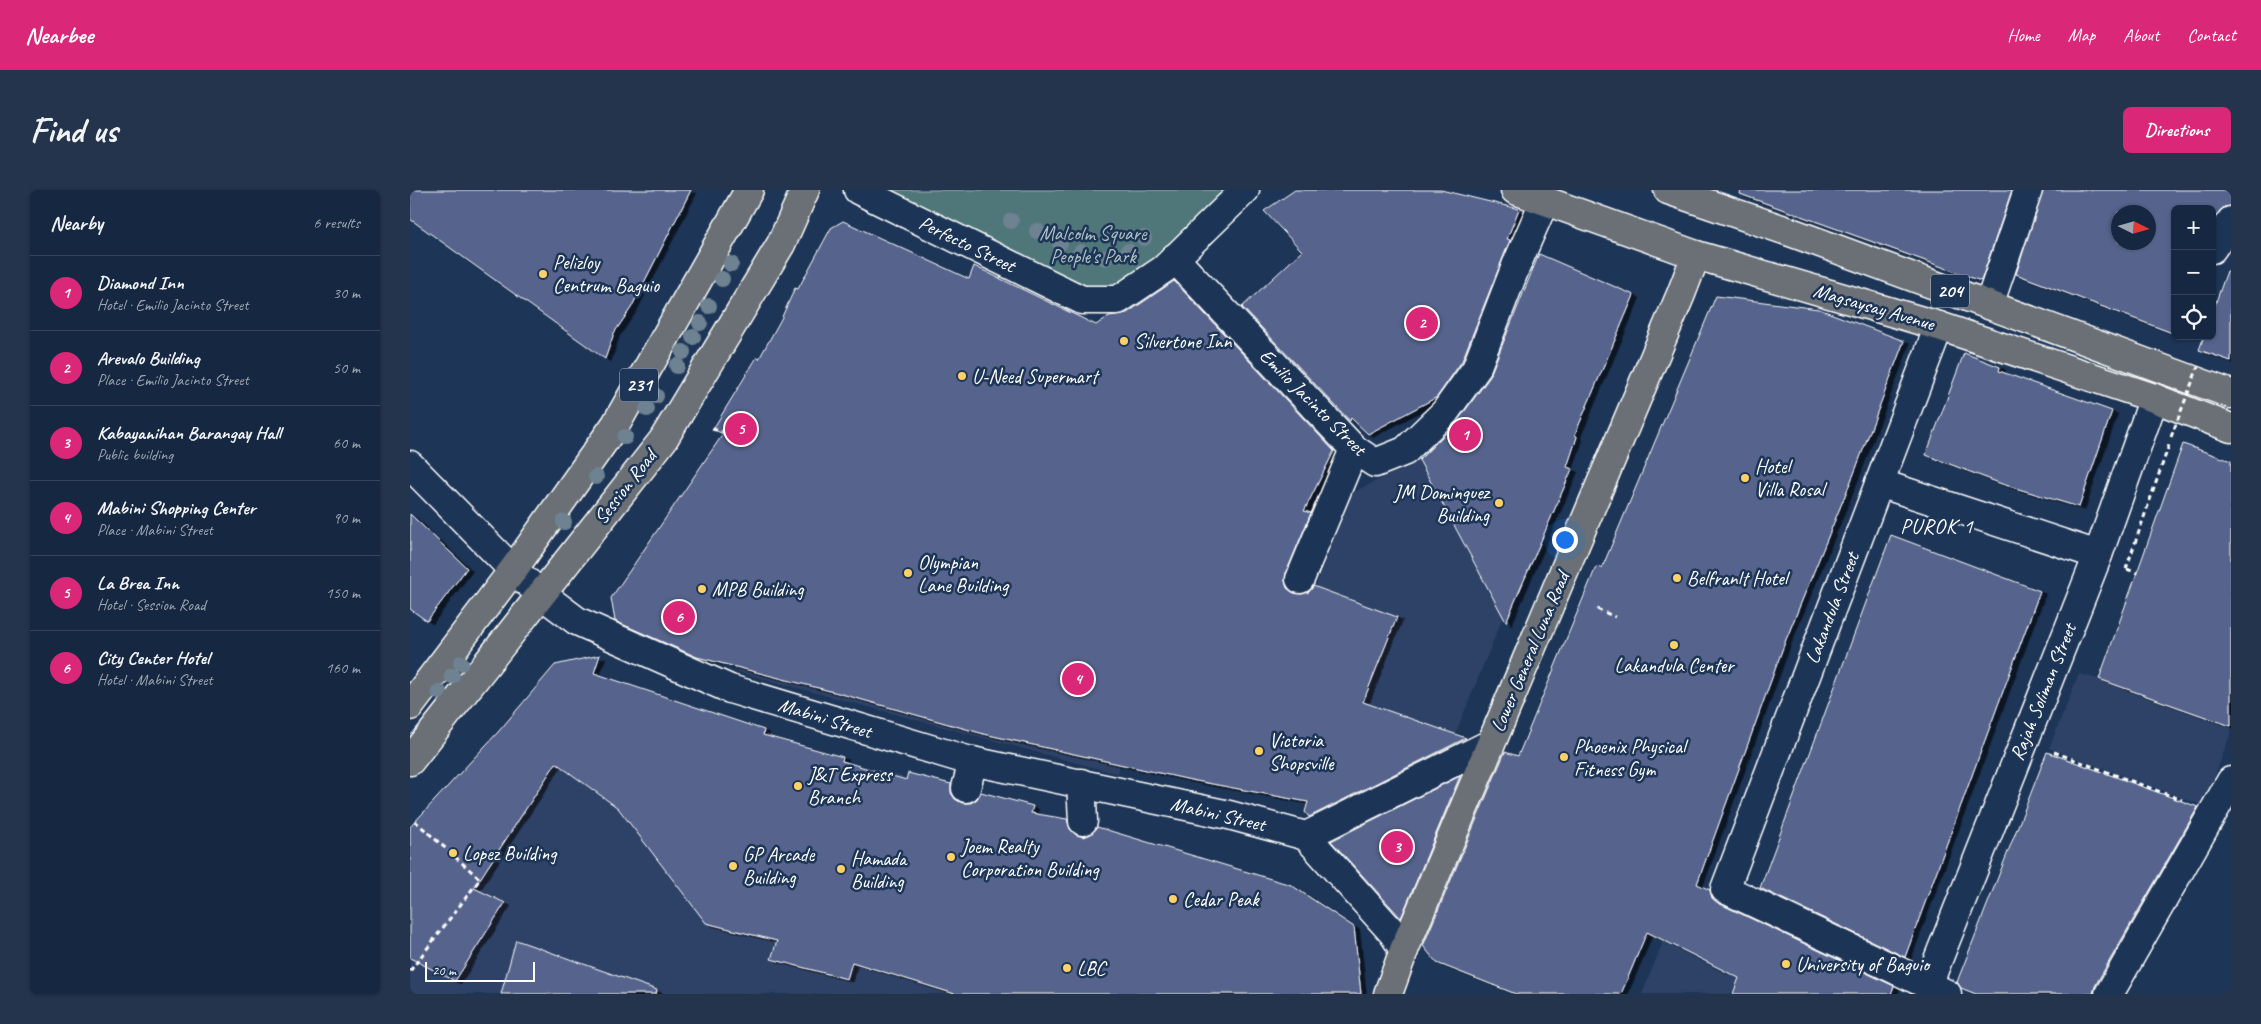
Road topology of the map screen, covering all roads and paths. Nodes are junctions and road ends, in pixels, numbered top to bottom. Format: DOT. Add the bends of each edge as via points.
graph roads {
  1 [pos="749,190"];
  2 [pos="806,190"];
  3 [pos="858,190"];
  4 [pos="1245,190"];
  5 [pos="1515,190"];
  6 [pos="1668,190"];
  7 [pos="2028,190"];
  8 [pos="1545,200"];
  9 [pos="2231,222"];
  10 [pos="2216,243"];
  11 [pos="1696,255"];
  12 [pos="1174,258"];
  13 [pos="1989,305"];
  14 [pos="1939,326"];
  15 [pos="2198,367"];
  16 [pos="2231,394"];
  17 [pos="2154,398"];
  18 [pos="2231,428"];
  19 [pos="712,429"];
  20 [pos="741,436"];
  21 [pos="2171,437"];
  22 [pos="2169,445"];
  23 [pos="1354,449"];
  24 [pos="410,465"];
  25 [pos="1879,483"];
  26 [pos="2098,555"];
  27 [pos="514,570"];
  28 [pos="2137,573"];
  29 [pos="1300,579"];
  30 [pos="541,594"];
  31 [pos="1597,609"];
  32 [pos="1615,617"];
  33 [pos="410,706"];
  34 [pos="1490,744"];
  35 [pos="2053,751"];
  36 [pos="410,761"];
  37 [pos="973,762"];
  38 [pos="2231,781"];
  39 [pos="1081,783"];
  40 [pos="966,788"];
  41 [pos="2214,812"];
  42 [pos="415,821"];
  43 [pos="1083,821"];
  44 [pos="1306,836"];
  45 [pos="1404,950"];
  46 [pos="410,971"];
  47 [pos="1937,989"];
  48 [pos="1388,994"];
  49 [pos="2109,994"];
  1 -- 27 [label="main road, Session Road / 231" via="616,424"];
  2 -- 30 [label="main road, Session Road / 231" via="781,244 681,414"];
  3 -- 12 [label="street, Perfecto Street" via="1082,300 1118,300 1164,269"];
  4 -- 12 [label="street, Perfecto Street"];
  5 -- 8 [label="main road, Magsaysay Avenue / 204"];
  6 -- 13 [label="main road, Magsaysay Avenue / 204"];
  7 -- 13 [label="street"];
  8 -- 11 [label="main road, Magsaysay Avenue / 204"];
  8 -- 23 [label="street, Emilio Jacinto Street" via="1476,369 1445,412 1405,451 1375,463"];
  9 -- 10 [label="street"];
  11 -- 14 [label="main road, Magsaysay Avenue / 204"];
  11 -- 34 [label="main road, Lower General Luna Road"];
  12 -- 23 [label="street, Emilio Jacinto Street"];
  13 -- 16 [label="main road, Magsaysay Avenue / 204"];
  14 -- 17 [label="main road, Magsaysay Avenue / 204"];
  14 -- 25 [label="street, Lakandula Street"];
  15 -- 21 [label="path, bridge"];
  17 -- 18 [label="main road, Magsaysay Avenue / 204"];
  17 -- 26 [label="street, Rajah Soliman Street"];
  19 -- 20 [label="path"];
  22 -- 28 [label="path, bridge" via="2126,569"];
  23 -- 29 [label="street"];
  24 -- 27 [label="street, Mabini Street"];
  25 -- 26 [label="street"];
  25 -- 47 [label="street, Lakandula Street" via="1725,889"];
  26 -- 47 [label="street, Rajah Soliman Street"];
  27 -- 30 [label="street, Mabini Street"];
  27 -- 33 [label="main road, Session Road / 231"];
  30 -- 36 [label="main road, Session Road / 231"];
  30 -- 37 [label="street, Mabini Street" via="576,621 730,689"];
  31 -- 32 [label="path"];
  34 -- 44 [label="street"];
  34 -- 45 [label="main road, Lower General Luna Road"];
  35 -- 41 [label="path"];
  37 -- 39 [label="street, Mabini Street"];
  37 -- 40 [label="street"];
  38 -- 41 [label="street"];
  39 -- 43 [label="street"];
  39 -- 44 [label="street, Mabini Street" via="1229,815"];
  41 -- 49 [label="street"];
  42 -- 46 [label="path" via="480,879"];
  44 -- 45 [label="street" via="1393,933"];
  45 -- 48 [label="main road, Lower General Luna Road"];
}
